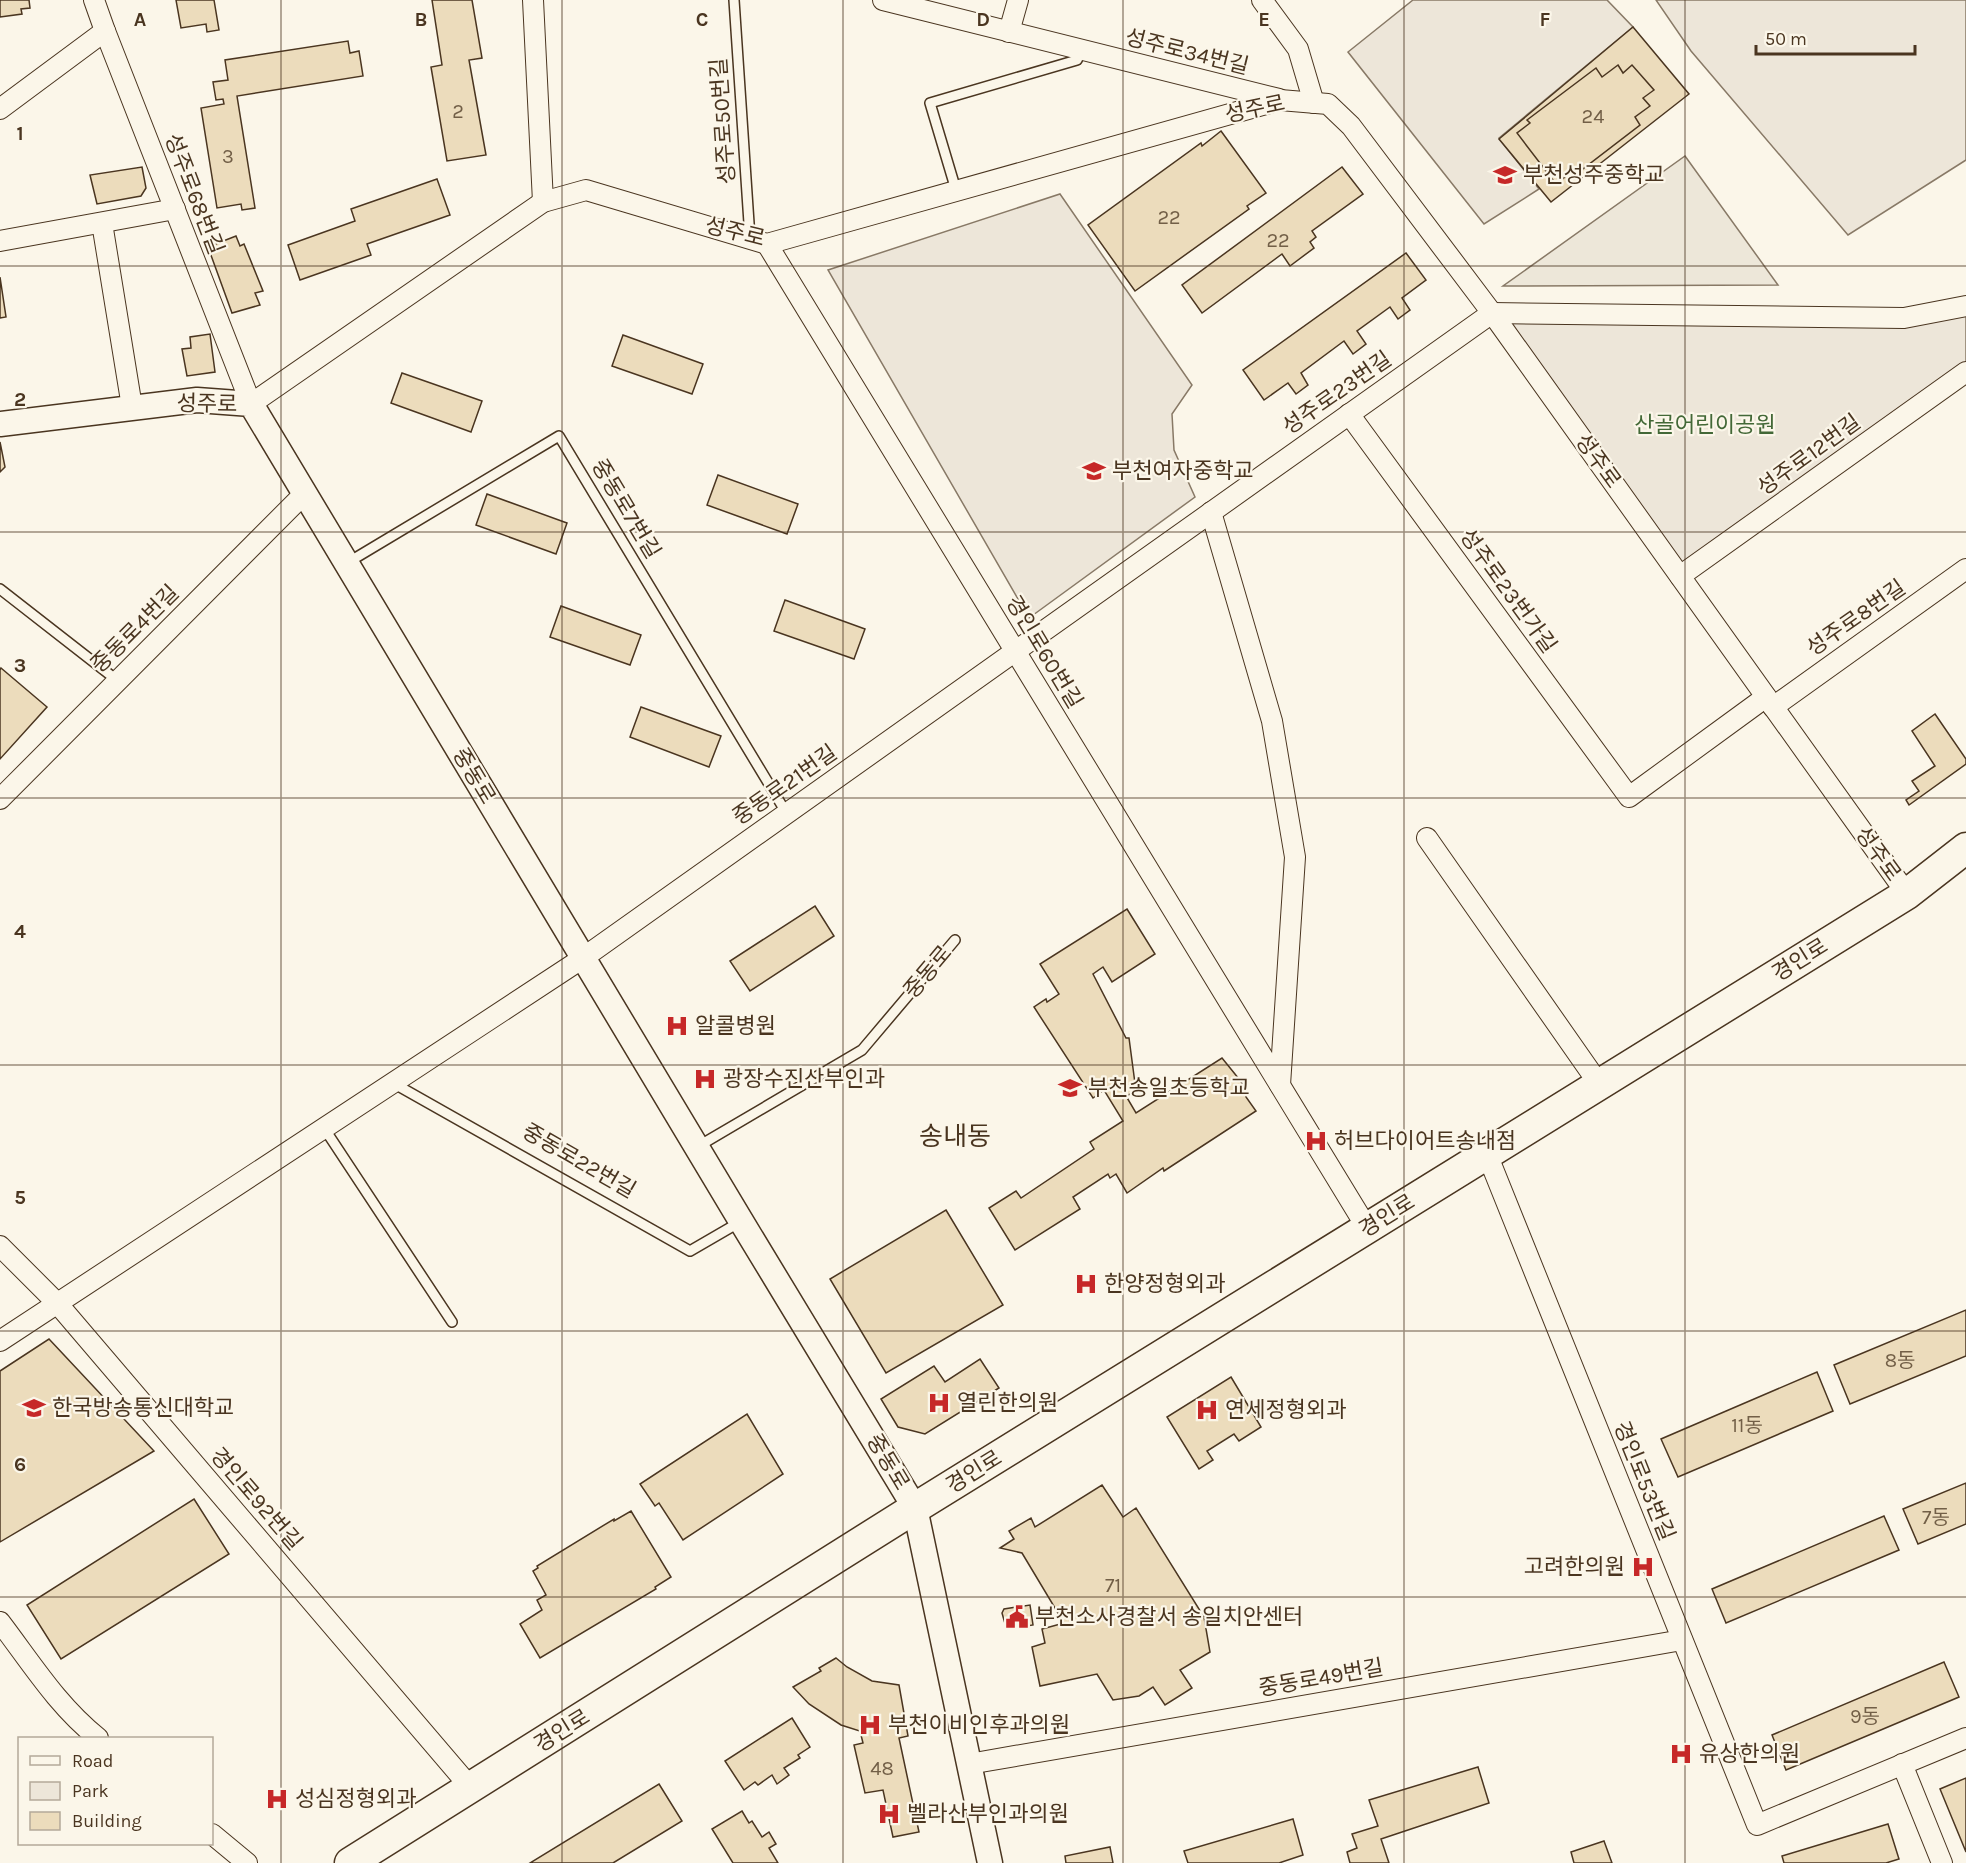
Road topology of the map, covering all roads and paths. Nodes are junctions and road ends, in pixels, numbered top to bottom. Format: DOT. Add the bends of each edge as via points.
graph roads {
  1 [pos="94,0"];
  2 [pos="533,0"];
  3 [pos="734,0"];
  4 [pos="883,0"];
  5 [pos="1018,0"];
  6 [pos="1262,0"];
  7 [pos="105,31"];
  8 [pos="1009,32"];
  9 [pos="1082,50"];
  10 [pos="1280,100"];
  11 [pos="1314,102"];
  12 [pos="0,109"];
  13 [pos="956,190"];
  14 [pos="543,202"];
  15 [pos="175,210"];
  16 [pos="102,223"];
  17 [pos="0,241"];
  18 [pos="759,241"];
  19 [pos="1966,306"];
  20 [pos="1492,313"];
  21 [pos="1966,372"];
  22 [pos="251,404"];
  23 [pos="132,407"];
  24 [pos="1349,414"];
  25 [pos="0,424"];
  26 [pos="305,493"];
  27 [pos="1211,512"];
  28 [pos="346,563"];
  29 [pos="1966,569"];
  30 [pos="1680,576"];
  31 [pos="0,589"];
  32 [pos="1015,651"];
  33 [pos="118,681"];
  34 [pos="1770,702"];
  35 [pos="0,799"];
  36 [pos="787,814"];
  37 [pos="1428,838"];
  38 [pos="1966,848"];
  39 [pos="1907,894"];
  40 [pos="955,940"];
  41 [pos="583,958"];
  42 [pos="393,1083"];
  43 [pos="1599,1084"];
  44 [pos="1280,1085"];
  45 [pos="324,1128"];
  46 [pos="697,1147"];
  47 [pos="1487,1154"];
  48 [pos="741,1221"];
  49 [pos="1367,1228"];
  50 [pos="0,1246"];
  51 [pos="57,1303"];
  52 [pos="452,1322"];
  53 [pos="0,1341"];
  54 [pos="915,1508"];
  55 [pos="0,1622"];
  56 [pos="1682,1640"];
  57 [pos="97,1737"];
  58 [pos="1966,1738"];
  59 [pos="969,1764"];
  60 [pos="1902,1764"];
  61 [pos="471,1788"];
  62 [pos="980,1816"];
  63 [pos="213,1835"];
  64 [pos="247,1863"];
  65 [pos="350,1863"];
  66 [pos="978,1863"];
  67 [pos="990,1863"];
  68 [pos="1003,1863"];
  69 [pos="1942,1863"];
  1 -- 7 [label="street, 성주로68번길"];
  2 -- 14 [label="street"];
  3 -- 18 [label="lane, 성주로50번길"];
  4 -- 8 [label="street, 성주로34번길"];
  5 -- 8 [label="street"];
  6 -- 11 [label="street" via="1298,50"];
  7 -- 12 [label="street"];
  7 -- 15 [label="street, 성주로68번길"];
  8 -- 9 [label="street, 성주로34번길"];
  9 -- 10 [label="street, 성주로34번길"];
  9 -- 13 [label="lane" via="1077,60 930,103"];
  10 -- 11 [label="street, 성주로"];
  10 -- 13 [label="street, 성주로"];
  11 -- 20 [label="street, 성주로" via="1328,104 1351,126"];
  13 -- 18 [label="street, 성주로"];
  14 -- 18 [label="street, 성주로" via="586,190"];
  14 -- 22 [label="street, 성주로"];
  15 -- 16 [label="street"];
  15 -- 22 [label="street, 성주로68번길"];
  16 -- 17 [label="street"];
  16 -- 23 [label="street"];
  18 -- 32 [label="street, 경인로60번길"];
  19 -- 20 [label="street" via="1904,318"];
  20 -- 24 [label="street, 성주로23번길"];
  20 -- 30 [label="street, 성주로"];
  21 -- 30 [label="street, 성주로12번길"];
  22 -- 23 [label="street, 성주로" via="197,399"];
  22 -- 26 [label="street, 중동로"];
  23 -- 25 [label="street, 성주로"];
  24 -- 27 [label="street, 성주로23번길"];
  24 -- 34 [label="street, 성주로23번가길" via="1629,796"];
  26 -- 28 [label="street, 중동로"];
  26 -- 33 [label="street, 중동로4번길"];
  27 -- 32 [label="street, 성주로23번길"];
  27 -- 44 [label="street" via="1272,721 1295,857"];
  28 -- 36 [label="lane, 중동로7번길" via="559,436"];
  28 -- 41 [label="street, 중동로"];
  29 -- 34 [label="street, 성주로8번길"];
  30 -- 34 [label="street, 성주로"];
  31 -- 33 [label="lane"];
  32 -- 36 [label="street, 중동로21번길"];
  32 -- 44 [label="street, 경인로60번길"];
  33 -- 35 [label="street, 중동로4번길"];
  34 -- 39 [label="street, 성주로"];
  36 -- 41 [label="street, 중동로21번길"];
  37 -- 43 [label="street"];
  38 -- 39 [label="main road, 경인로"];
  39 -- 43 [label="main road, 경인로"];
  40 -- 46 [label="lane, 중동로" via="862,1050"];
  41 -- 42 [label="street"];
  41 -- 46 [label="street, 중동로"];
  42 -- 45 [label="street"];
  42 -- 48 [label="lane, 중동로22번길" via="690,1251"];
  43 -- 47 [label="main road, 경인로"];
  44 -- 49 [label="street, 경인로60번길"];
  45 -- 51 [label="street"];
  45 -- 52 [label="lane"];
  46 -- 48 [label="street, 중동로"];
  47 -- 49 [label="main road, 경인로"];
  47 -- 56 [label="street, 경인로53번길"];
  48 -- 54 [label="street, 중동로"];
  49 -- 54 [label="main road, 경인로"];
  50 -- 51 [label="street, 경인로92번길"];
  51 -- 53 [label="street"];
  51 -- 61 [label="street, 경인로92번길"];
  54 -- 59 [label="street, 중동로"];
  54 -- 61 [label="main road, 경인로"];
  55 -- 57 [label="street" via="52,1694"];
  56 -- 59 [label="street, 중동로49번길"];
  56 -- 60 [label="street, 경인로53번길" via="1756,1825"];
  58 -- 60 [label="street"];
  59 -- 62 [label="street, 중동로"];
  60 -- 69 [label="street"];
  61 -- 65 [label="main road, 경인로"];
  62 -- 66 [label="street, 중동로"];
  62 -- 67 [label="street, 중동로"];
  62 -- 68 [label="street, 중동로"];
  63 -- 64 [label="street"];
}
